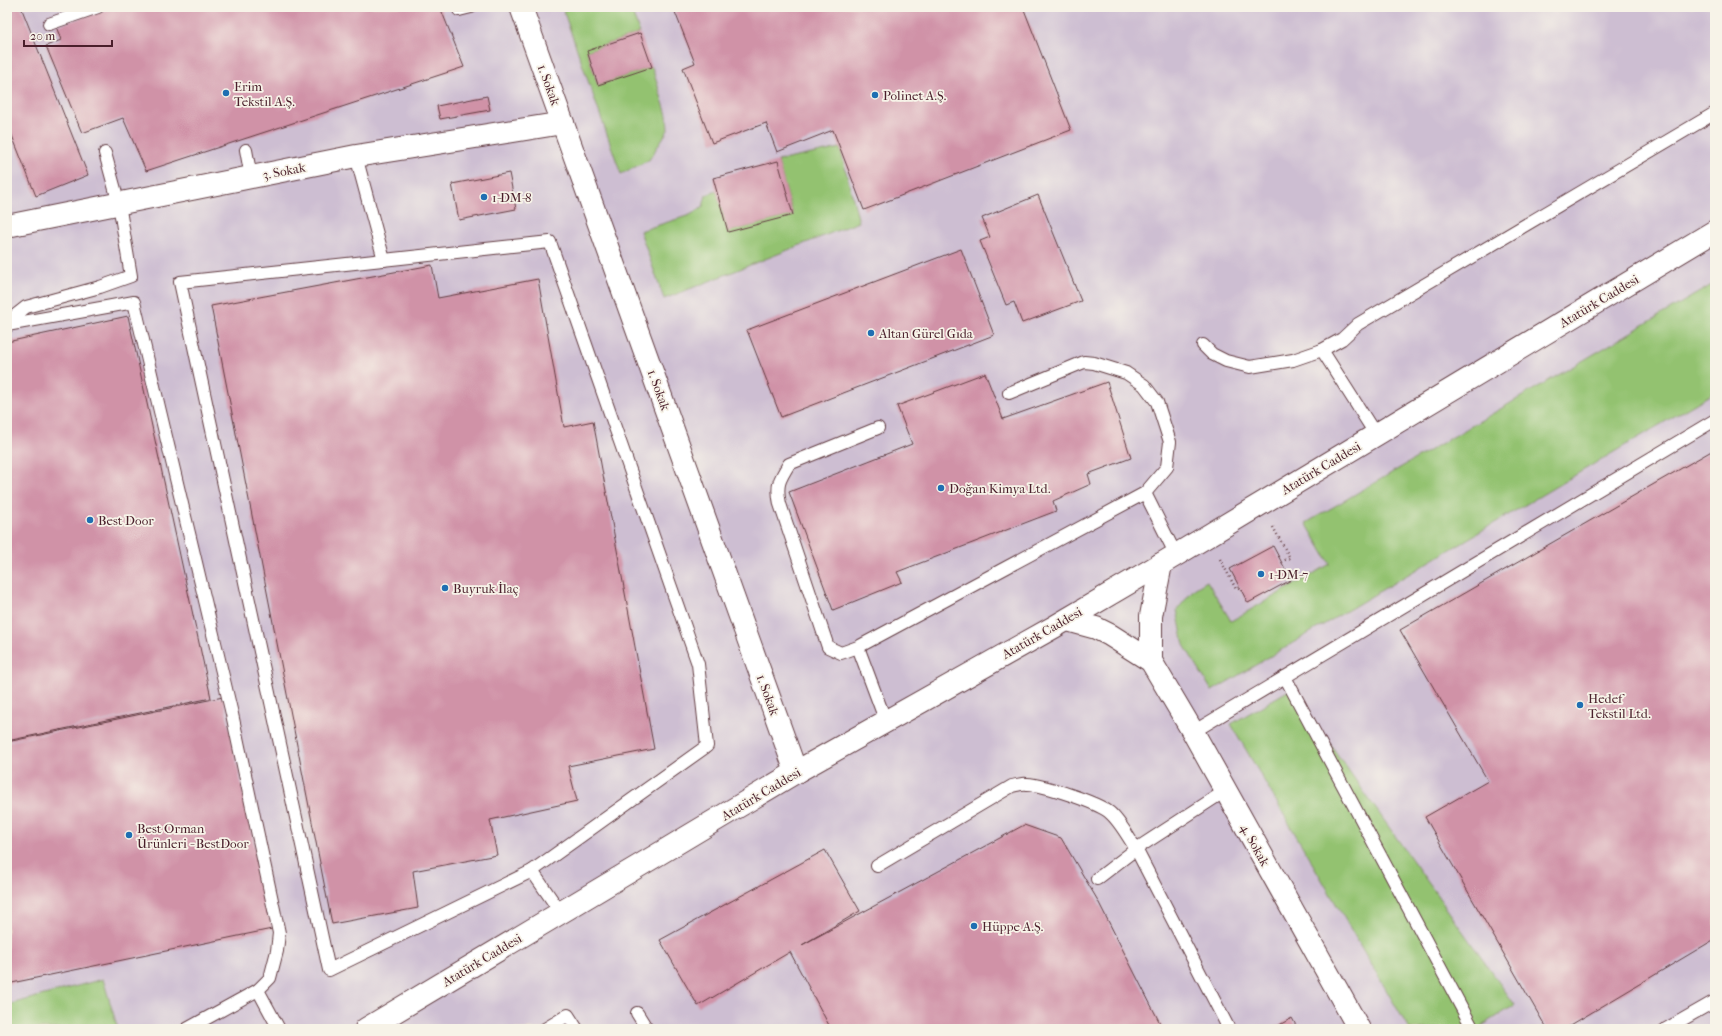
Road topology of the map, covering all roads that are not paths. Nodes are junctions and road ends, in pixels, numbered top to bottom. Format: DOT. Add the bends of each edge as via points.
graph roads {
  1 [pos="98,7"];
  2 [pos="471,7"];
  3 [pos="521,7"];
  4 [pos="458,10"];
  5 [pos="49,24"];
  6 [pos="1715,113"];
  7 [pos="563,123"];
  8 [pos="246,150"];
  9 [pos="105,153"];
  10 [pos="356,156"];
  11 [pos="251,177"];
  12 [pos="119,204"];
  13 [pos="7,226"];
  14 [pos="1715,231"];
  15 [pos="384,260"];
  16 [pos="7,324"];
  17 [pos="1203,345"];
  18 [pos="1322,350"];
  19 [pos="1009,393"];
  20 [pos="1715,420"];
  21 [pos="878,428"];
  22 [pos="1376,435"];
  23 [pos="1145,493"];
  24 [pos="1169,559"];
  25 [pos="1067,620"];
  26 [pos="858,647"];
  27 [pos="1151,661"];
  28 [pos="1285,677"];
  29 [pos="886,722"];
  30 [pos="1193,732"];
  31 [pos="796,772"];
  32 [pos="1225,791"];
  33 [pos="1136,849"];
  34 [pos="877,866"];
  35 [pos="532,871"];
  36 [pos="1097,879"];
  37 [pos="561,913"];
  38 [pos="258,990"];
  39 [pos="1715,1001"];
  40 [pos="637,1013"];
  41 [pos="187,1029"];
  42 [pos="279,1029"];
  43 [pos="366,1029"];
  44 [pos="545,1029"];
  45 [pos="577,1029"];
  46 [pos="647,1029"];
  47 [pos="1229,1029"];
  48 [pos="1359,1029"];
  49 [pos="1473,1029"];
  50 [pos="1666,1029"];
  1 -- 5 [label="lane"];
  2 -- 4 [label="lane"];
  3 -- 7 [label="street, 1. Sokak"];
  6 -- 18 [label="lane" via="1358,324 1342,339"];
  7 -- 10 [label="street, 3. Sokak"];
  7 -- 31 [label="street, 1. Sokak"];
  8 -- 11 [label="lane"];
  9 -- 12 [label="lane"];
  10 -- 11 [label="street, 3. Sokak"];
  10 -- 15 [label="lane"];
  11 -- 12 [label="street, 3. Sokak"];
  12 -- 13 [label="street, 3. Sokak"];
  12 -- 16 [label="lane" via="131,276 26,307"];
  14 -- 22 [label="street, Atatürk Caddesi"];
  15 -- 35 [label="lane" via="550,242 698,664 707,746"];
  15 -- 35 [label="lane" via="180,282 329,970"];
  16 -- 38 [label="lane" via="134,302 232,714 279,933 270,978"];
  17 -- 18 [label="lane" via="1212,354 1226,361 1250,367 1293,360"];
  18 -- 22 [label="lane"];
  19 -- 23 [label="lane" via="1084,362 1126,373 1144,385 1157,402 1170,442 1167,467"];
  20 -- 28 [label="lane"];
  21 -- 26 [label="lane" via="789,464 777,489 828,647 841,653"];
  22 -- 24 [label="street, Atatürk Caddesi"];
  23 -- 24 [label="lane"];
  23 -- 26 [label="lane"];
  24 -- 25 [label="street, Atatürk Caddesi"];
  24 -- 27 [label="street" via="1156,588 1152,616"];
  25 -- 27 [label="street" via="1103,631"];
  25 -- 29 [label="street, Atatürk Caddesi"];
  26 -- 29 [label="lane"];
  27 -- 30 [label="street, 4. Sokak"];
  28 -- 30 [label="lane"];
  28 -- 49 [label="lane"];
  29 -- 31 [label="street, Atatürk Caddesi"];
  30 -- 32 [label="street, 4. Sokak"];
  31 -- 37 [label="street, Atatürk Caddesi"];
  32 -- 33 [label="lane"];
  32 -- 48 [label="street, 4. Sokak"];
  33 -- 34 [label="lane" via="1109,812 1049,788 1026,783 1012,786"];
  33 -- 36 [label="lane"];
  33 -- 47 [label="lane"];
  35 -- 37 [label="lane"];
  37 -- 43 [label="street, Atatürk Caddesi"];
  38 -- 41 [label="lane"];
  38 -- 42 [label="lane"];
  39 -- 50 [label="lane"];
  40 -- 46 [label="lane"];
  44 -- 45 [label="lane" via="568,1015"];
}
